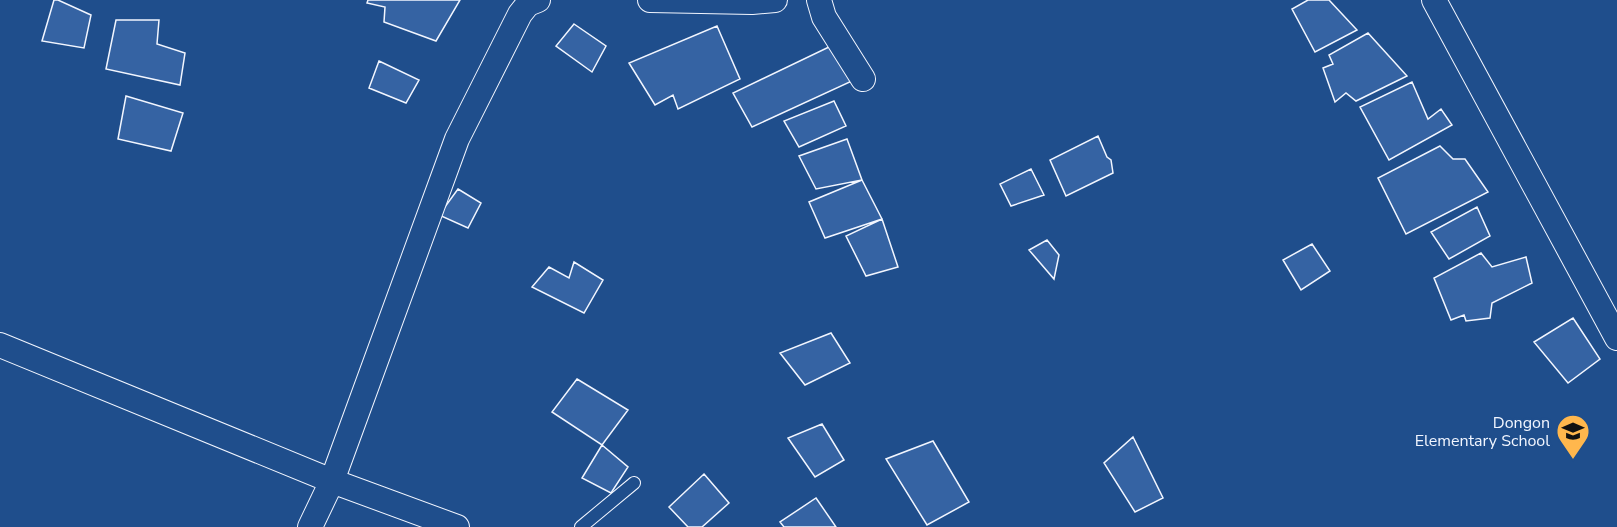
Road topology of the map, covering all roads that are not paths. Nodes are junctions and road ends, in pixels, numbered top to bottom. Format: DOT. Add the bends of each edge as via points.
graph roads {
  1 [pos="538,0"];
  2 [pos="650,0"];
  3 [pos="775,0"];
  4 [pos="819,0"];
  5 [pos="1434,0"];
  6 [pos="863,79"];
  7 [pos="1617,338"];
  8 [pos="0,345"];
  9 [pos="332,481"];
  10 [pos="634,483"];
  11 [pos="310,527"];
  12 [pos="457,527"];
  13 [pos="581,527"];
  1 -- 9 [label="street" via="520,14 457,139"];
  2 -- 3 [label="street"];
  4 -- 6 [label="street" via="824,17"];
  5 -- 7 [label="street"];
  8 -- 9 [label="street"];
  9 -- 11 [label="street"];
  9 -- 12 [label="street"];
  10 -- 13 [label="lane"];
}
